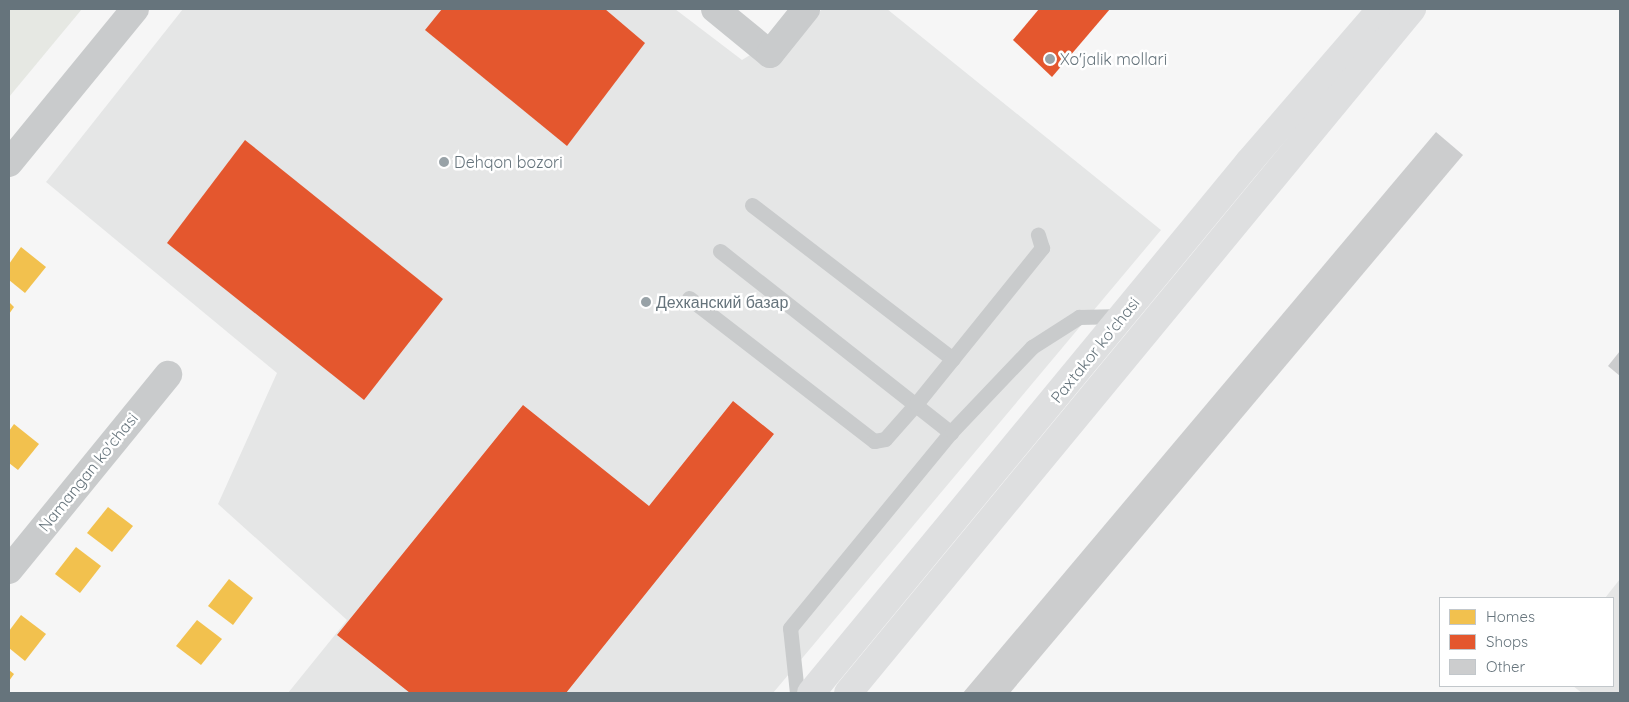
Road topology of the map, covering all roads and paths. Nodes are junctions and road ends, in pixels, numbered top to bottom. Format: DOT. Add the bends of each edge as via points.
graph roads {
  1 [pos="135,9"];
  2 [pos="714,9"];
  3 [pos="806,9"];
  4 [pos="1380,9"];
  5 [pos="1412,9"];
  6 [pos="10,159"];
  7 [pos="752,205"];
  8 [pos="1038,235"];
  9 [pos="720,252"];
  10 [pos="689,298"];
  11 [pos="1122,316"];
  12 [pos="953,359"];
  13 [pos="168,375"];
  14 [pos="916,404"];
  15 [pos="951,434"];
  16 [pos="9,570"];
  17 [pos="797,693"];
  18 [pos="811,693"];
  19 [pos="848,693"];
  1 -- 6 [label="street"];
  2 -- 3 [label="street" via="770,54"];
  4 -- 11 [label="main road, Paxtakor ko'chasi"];
  5 -- 19 [label="main road, Paxtakor ko'chasi"];
  7 -- 12 [label="lane"];
  8 -- 12 [label="lane" via="1042,248"];
  9 -- 14 [label="lane"];
  10 -- 14 [label="lane" via="874,441 885,439"];
  11 -- 15 [label="lane" via="1079,317 1032,347"];
  11 -- 18 [label="main road, Paxtakor ko'chasi"];
  12 -- 14 [label="lane"];
  13 -- 16 [label="street, Namangan ko'chasi"];
  14 -- 15 [label="lane"];
  15 -- 17 [label="lane" via="790,628"];
}
